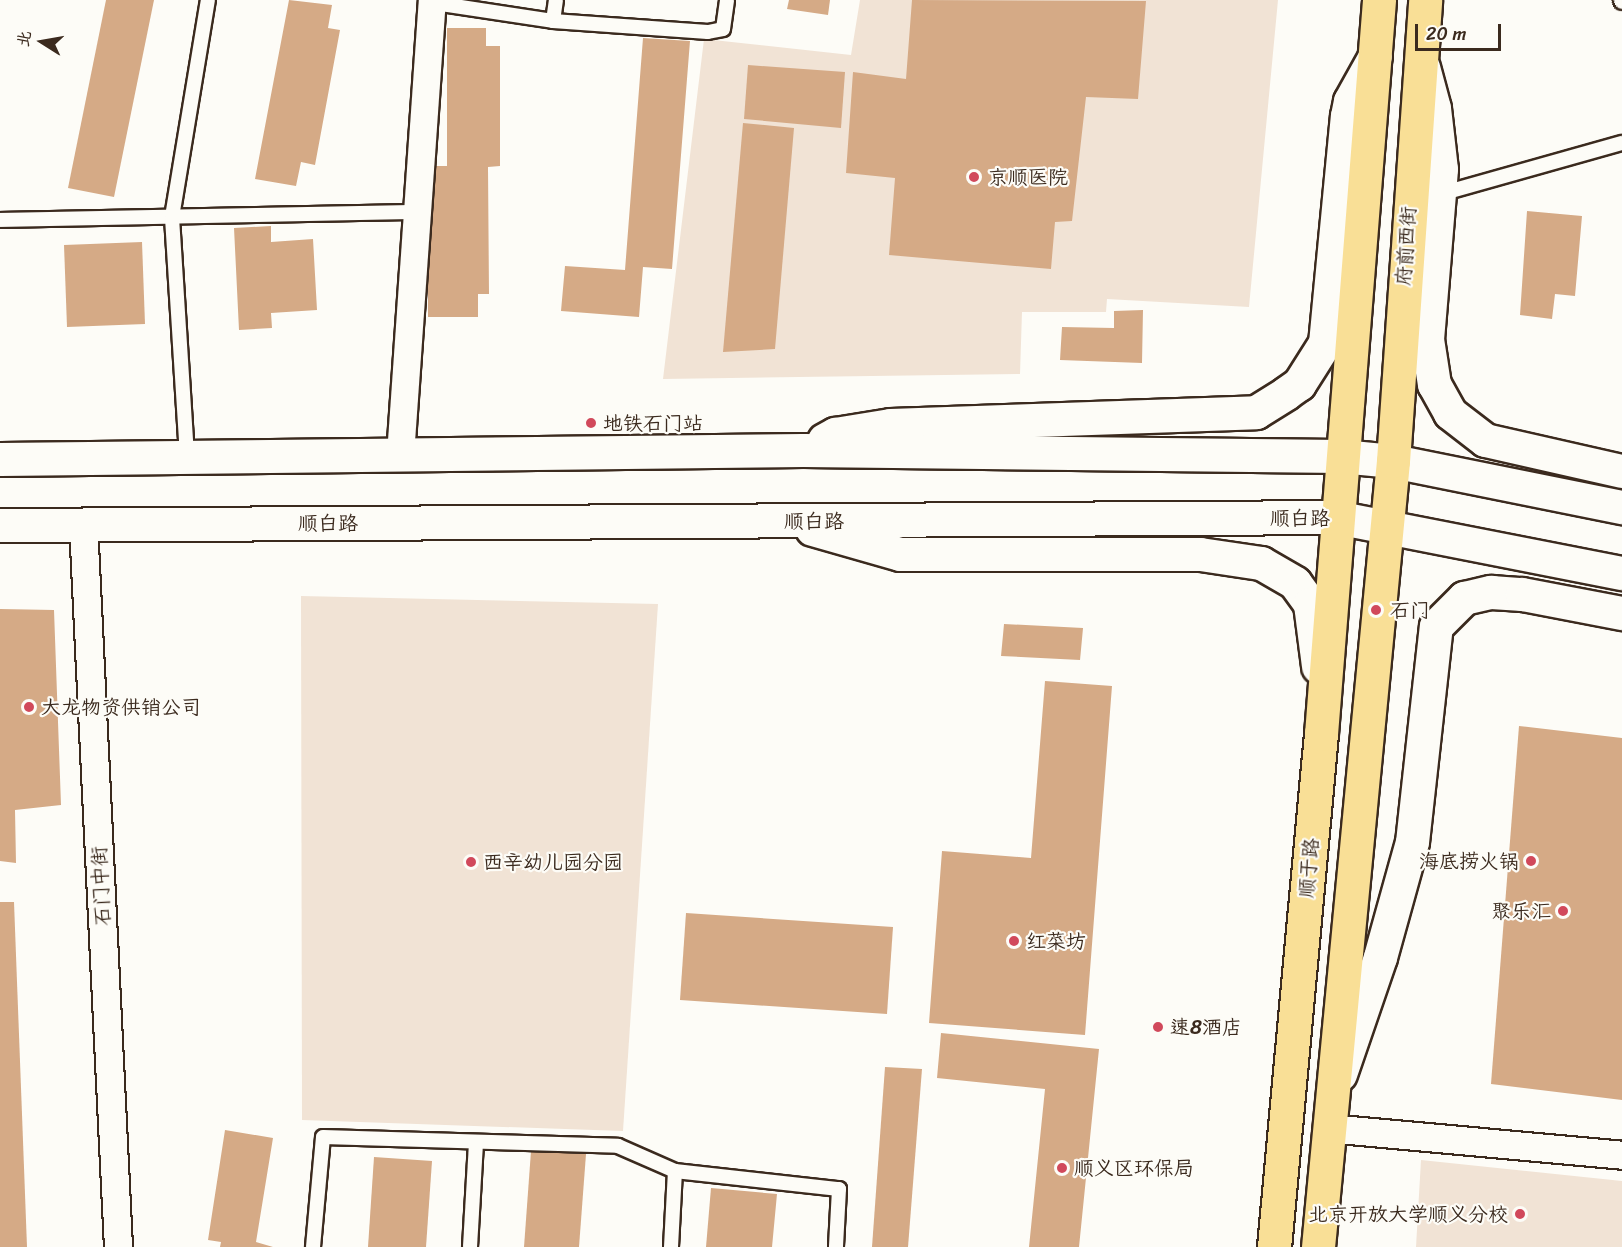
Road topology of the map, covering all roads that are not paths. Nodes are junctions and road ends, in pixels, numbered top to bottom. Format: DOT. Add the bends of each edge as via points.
graph roads {
  1 [pos="208,0"];
  2 [pos="556,0"];
  3 [pos="727,0"];
  4 [pos="1379,0"];
  5 [pos="1425,0"];
  6 [pos="428,1"];
  7 [pos="553,21"];
  8 [pos="1375,56"];
  9 [pos="1622,143"];
  10 [pos="1424,198"];
  11 [pos="417,212"];
  12 [pos="172,217"];
  13 [pos="0,220"];
  14 [pos="803,450"];
  15 [pos="400,455"];
  16 [pos="1341,456"];
  17 [pos="187,458"];
  18 [pos="0,459"];
  19 [pos="1622,471"];
  20 [pos="1391,477"];
  21 [pos="1338,503"];
  22 [pos="1622,507"];
  23 [pos="791,521"];
  24 [pos="83,524"];
  25 [pos="0,525"];
  26 [pos="1387,525"];
  27 [pos="1622,573"];
  28 [pos="1622,613"];
  29 [pos="1321,734"];
  30 [pos="1329,1116"];
  31 [pos="476,1142"];
  32 [pos="1622,1155"];
  33 [pos="675,1171"];
  34 [pos="118,1247"];
  35 [pos="313,1247"];
  36 [pos="470,1247"];
  37 [pos="671,1247"];
  38 [pos="836,1247"];
  39 [pos="1274,1247"];
  40 [pos="1318,1247"];
  1 -- 12 [label="lane"];
  2 -- 7 [label="lane"];
  3 -- 7 [label="lane" via="723,29 708,32"];
  4 -- 8 [label="main road"];
  5 -- 10 [label="main road, 府前西街" via="1420,55"];
  6 -- 7 [label="lane"];
  6 -- 11 [label="street"];
  8 -- 14 [label="main road" via="1350,101 1347,116 1325,343 1311,367 1286,393 1256,412 890,425 836,434"];
  8 -- 16 [label="main road"];
  9 -- 10 [label="lane"];
  10 -- 19 [label="main road" via="1427,355 1434,384 1450,413 1485,440"];
  10 -- 20 [label="main road, 府前西街"];
  11 -- 12 [label="lane"];
  11 -- 15 [label="street"];
  12 -- 13 [label="lane"];
  12 -- 17 [label="lane"];
  14 -- 15 [label="main road"];
  14 -- 16 [label="main road"];
  15 -- 17 [label="main road"];
  16 -- 20 [label="main road"];
  16 -- 21 [label="main road"];
  17 -- 18 [label="main road"];
  20 -- 22 [label="main road"];
  20 -- 26 [label="main road"];
  21 -- 23 [label="main road, 顺白路"];
  21 -- 26 [label="main road, 顺白路"];
  21 -- 29 [label="main road, 顺于路"];
  23 -- 24 [label="main road, 顺白路"];
  23 -- 29 [label="main road" via="839,539 900,554 1200,554 1261,563 1295,583 1310,604 1318,658"];
  24 -- 25 [label="main road, 顺白路"];
  24 -- 34 [label="street, 石门中街"];
  26 -- 27 [label="main road, 顺白路"];
  26 -- 30 [label="main road"];
  28 -- 30 [label="main road" via="1491,592 1464,598 1436,626 1408,860"];
  29 -- 39 [label="main road, 顺于路"];
  30 -- 32 [label="street"];
  30 -- 40 [label="main road"];
  31 -- 33 [label="lane" via="618,1146"];
  31 -- 35 [label="lane" via="323,1137"];
  31 -- 36 [label="lane"];
  33 -- 37 [label="lane"];
  33 -- 38 [label="lane" via="839,1189"];
}
